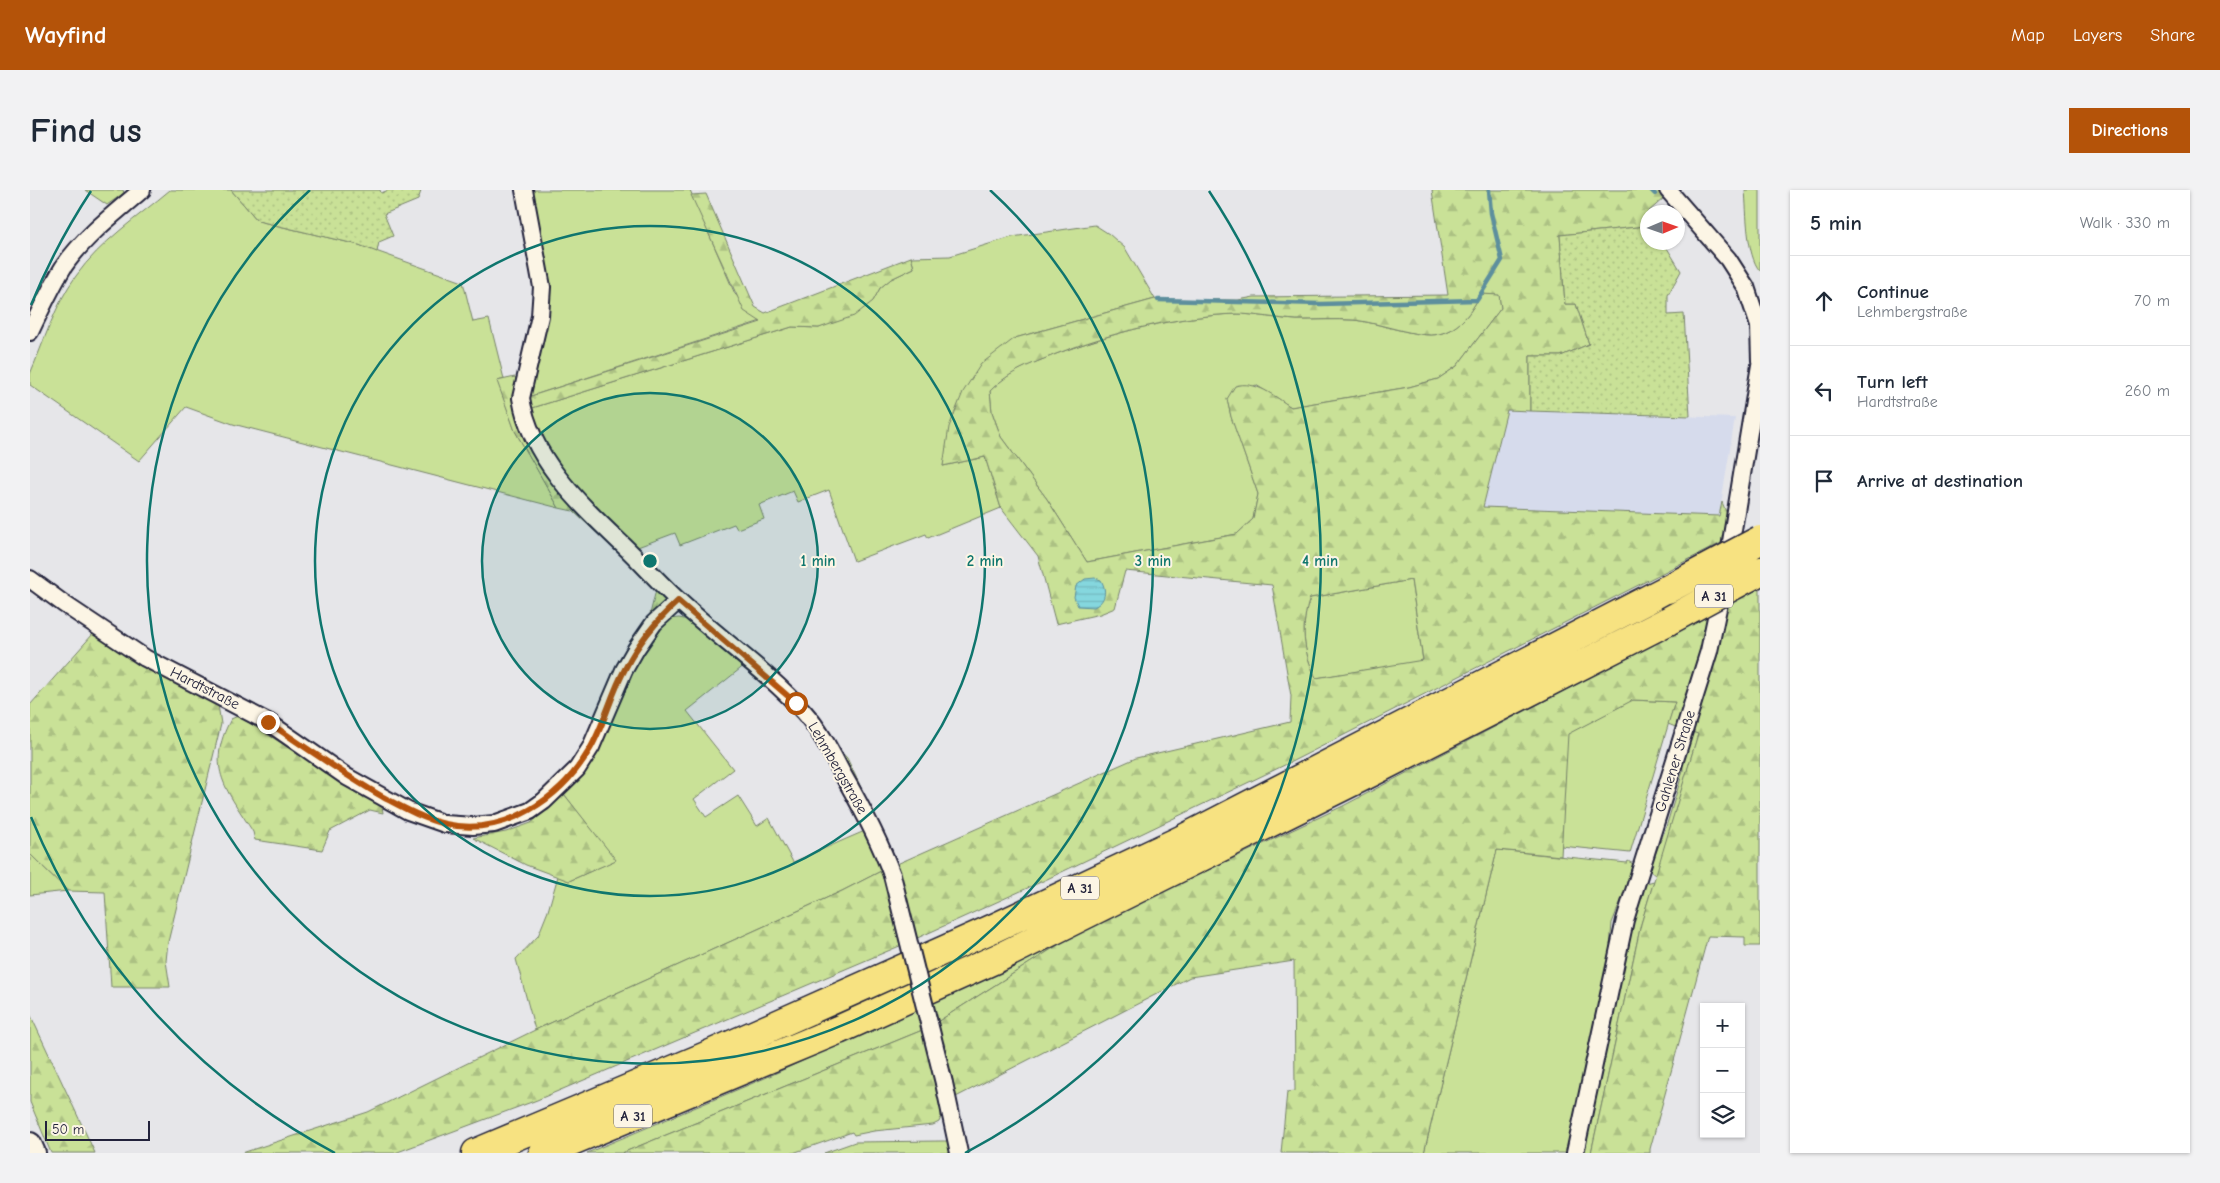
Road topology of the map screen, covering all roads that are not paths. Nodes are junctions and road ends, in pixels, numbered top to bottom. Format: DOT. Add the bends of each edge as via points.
graph roads {
  1 [pos="142,190"];
  2 [pos="524,190"];
  3 [pos="1668,190"];
  4 [pos="30,332"];
  5 [pos="1760,361"];
  6 [pos="1760,365"];
  7 [pos="1760,540"];
  8 [pos="1760,571"];
  9 [pos="30,579"];
  10 [pos="678,601"];
  11 [pos="724,1079"];
  12 [pos="30,1144"];
  13 [pos="34,1153"];
  14 [pos="476,1153"];
  15 [pos="543,1153"];
  16 [pos="574,1153"];
  17 [pos="959,1153"];
  18 [pos="1575,1153"];
  1 -- 4 [label="street" via="87,239 65,265"];
  2 -- 10 [label="street, Lehmbergstraße" via="542,287 540,316 522,385 523,410 539,446 566,488"];
  3 -- 5 [label="street" via="1728,259 1746,287 1759,326"];
  6 -- 18 [label="street, Gahlener Straße" via="1734,530 1709,651 1626,920"];
  7 -- 14 [label="highway, A 31, bridge" via="1172,844 985,932"];
  8 -- 11 [label="highway, A 31, bridge" via="1380,768 1000,957"];
  9 -- 10 [label="street, Hardtstraße" via="145,658 268,722 348,777 408,811 445,824 473,826 494,824 530,811 578,769 636,649 654,623"];
  10 -- 17 [label="street, Lehmbergstraße, bridge" via="805,714 822,736 863,810 892,875"];
  11 -- 15 [label="highway, A 31"];
  11 -- 16 [label="highway" via="650,1119"];
  12 -- 13 [label="main road"];
}
